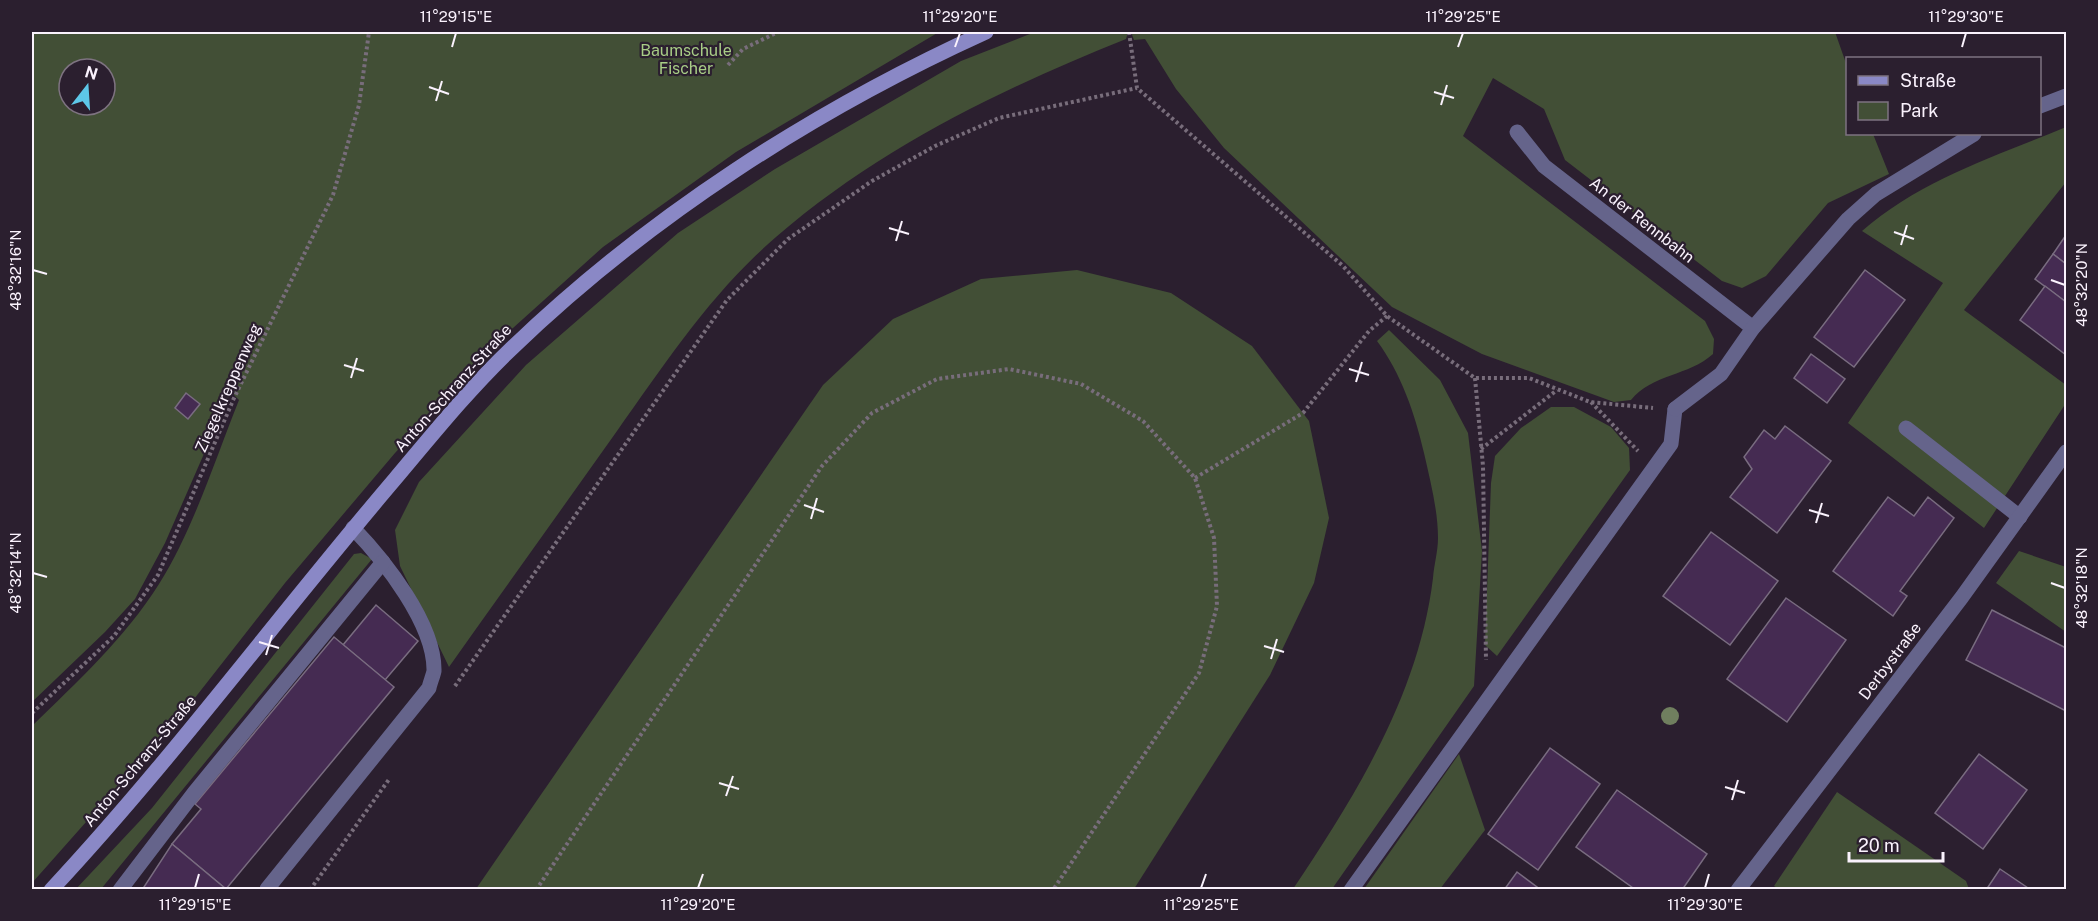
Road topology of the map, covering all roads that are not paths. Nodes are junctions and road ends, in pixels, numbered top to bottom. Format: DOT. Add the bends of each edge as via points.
graph roads {
  1 [pos="986,32"];
  2 [pos="2067,96"];
  3 [pos="2041,106"];
  4 [pos="1517,132"];
  5 [pos="1972,135"];
  6 [pos="1753,328"];
  7 [pos="1906,428"];
  8 [pos="2067,452"];
  9 [pos="2020,517"];
  10 [pos="353,528"];
  11 [pos="383,561"];
  12 [pos="51,890"];
  13 [pos="120,890"];
  14 [pos="267,890"];
  15 [pos="1351,890"];
  16 [pos="1738,890"];
  1 -- 10 [label="main road, Anton-Schranz-Straße" via="906,68 824,116 729,175 640,239 509,351"];
  2 -- 3 [label="street"];
  4 -- 6 [label="street, An der Rennbahn" via="1544,166"];
  5 -- 6 [label="street" via="1876,194 1830,238"];
  6 -- 15 [label="street" via="1721,374 1675,409 1671,444"];
  7 -- 9 [label="street"];
  8 -- 9 [label="street, Derbystraße"];
  9 -- 16 [label="street, Derbystraße"];
  10 -- 11 [label="street"];
  10 -- 12 [label="main road, Anton-Schranz-Straße" via="186,736"];
  11 -- 13 [label="street"];
  11 -- 14 [label="street" via="417,615 431,647 434,672 429,688"];
}
